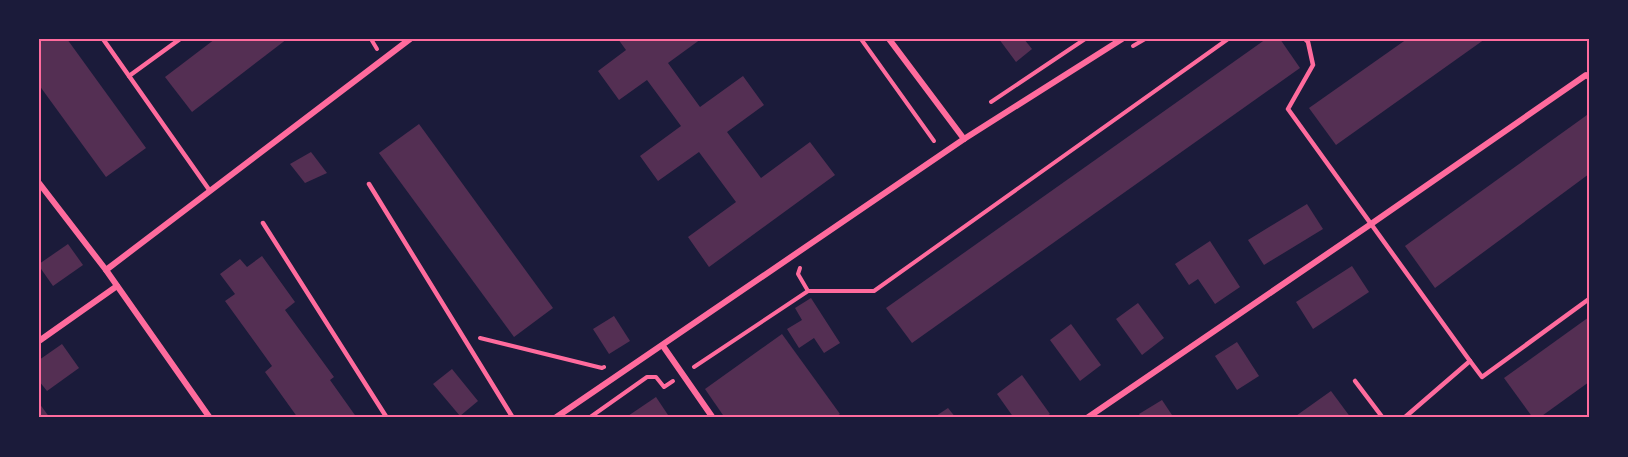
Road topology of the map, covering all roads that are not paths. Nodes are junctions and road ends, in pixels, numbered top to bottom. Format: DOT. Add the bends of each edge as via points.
graph roads {
  1 [pos="104,39"];
  2 [pos="180,39"];
  3 [pos="410,39"];
  4 [pos="889,39"];
  5 [pos="1122,39"];
  6 [pos="1305,39"];
  7 [pos="129,76"];
  8 [pos="1589,77"];
  9 [pos="964,139"];
  10 [pos="39,183"];
  11 [pos="369,184"];
  12 [pos="210,191"];
  13 [pos="263,224"];
  14 [pos="1371,224"];
  15 [pos="106,270"];
  16 [pos="117,286"];
  17 [pos="1589,299"];
  18 [pos="39,341"];
  19 [pos="663,346"];
  20 [pos="1470,361"];
  21 [pos="1355,381"];
  22 [pos="210,418"];
  23 [pos="387,418"];
  24 [pos="513,418"];
  25 [pos="555,418"];
  26 [pos="713,418"];
  27 [pos="1087,418"];
  28 [pos="1383,418"];
  29 [pos="1404,418"];
  1 -- 7 [label="lane"];
  2 -- 7 [label="lane"];
  3 -- 12 [label="street"];
  4 -- 9 [label="street"];
  5 -- 9 [label="street"];
  6 -- 14 [label="lane" via="1313,65 1288,109"];
  7 -- 12 [label="lane"];
  8 -- 14 [label="street" via="1586,75"];
  9 -- 19 [label="street"];
  10 -- 15 [label="street"];
  11 -- 24 [label="lane"];
  12 -- 15 [label="street"];
  13 -- 23 [label="lane"];
  14 -- 20 [label="lane"];
  14 -- 27 [label="street"];
  15 -- 16 [label="street"];
  16 -- 18 [label="street"];
  16 -- 22 [label="street"];
  17 -- 20 [label="lane" via="1482,377"];
  19 -- 25 [label="street"];
  19 -- 26 [label="street"];
  20 -- 29 [label="lane"];
  21 -- 28 [label="lane"];
}
